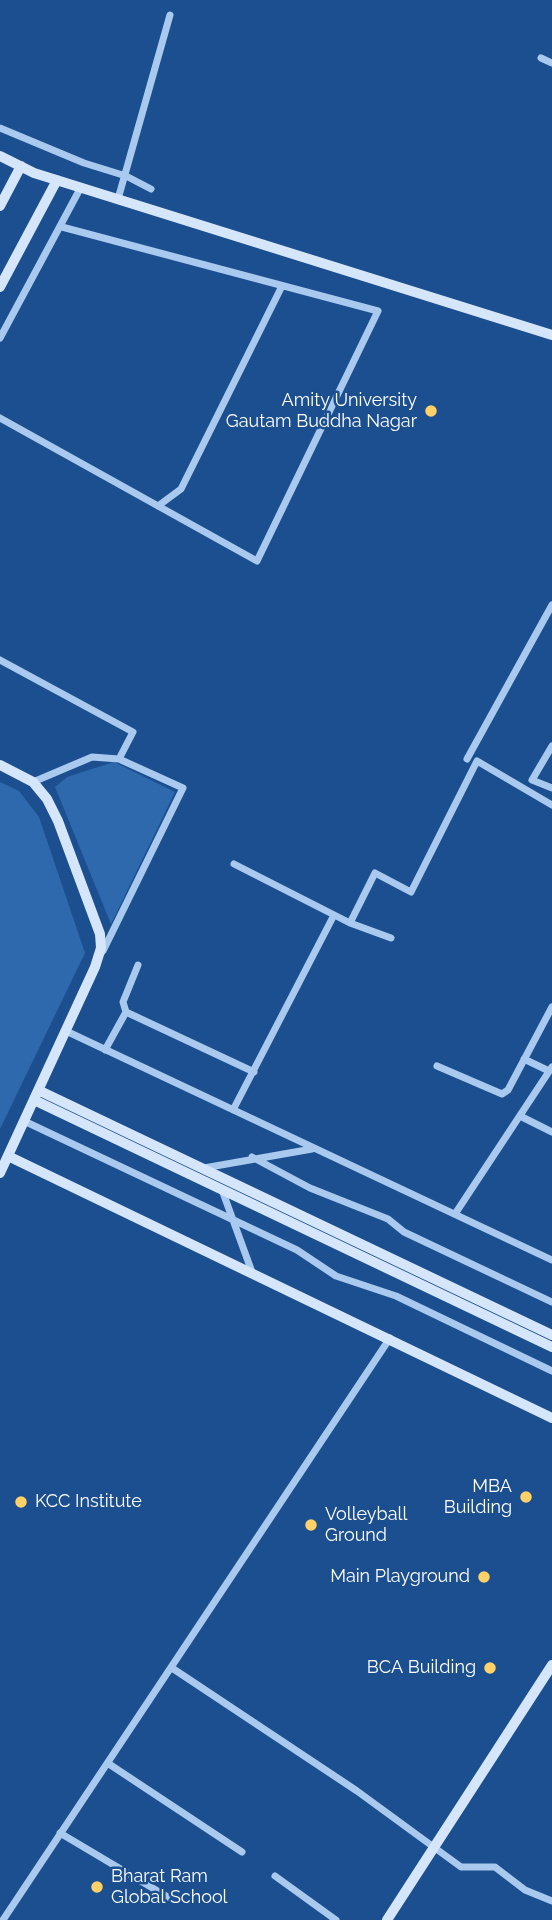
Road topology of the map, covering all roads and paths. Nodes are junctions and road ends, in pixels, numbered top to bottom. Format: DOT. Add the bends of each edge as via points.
graph roads {
  1 [pos="170,15"];
  2 [pos="541,58"];
  3 [pos="552,63"];
  4 [pos="0,128"];
  5 [pos="0,156"];
  6 [pos="21,166"];
  7 [pos="126,176"];
  8 [pos="57,180"];
  9 [pos="81,187"];
  10 [pos="151,189"];
  11 [pos="118,199"];
  12 [pos="0,206"];
  13 [pos="62,227"];
  14 [pos="282,286"];
  15 [pos="0,287"];
  16 [pos="552,335"];
  17 [pos="0,338"];
  18 [pos="0,418"];
  19 [pos="158,506"];
  20 [pos="551,610"];
  21 [pos="0,660"];
  22 [pos="552,746"];
  23 [pos="119,759"];
  24 [pos="467,760"];
  25 [pos="0,765"];
  26 [pos="33,782"];
  27 [pos="552,789"];
  28 [pos="552,805"];
  29 [pos="234,864"];
  30 [pos="334,915"];
  31 [pos="350,923"];
  32 [pos="391,938"];
  33 [pos="138,965"];
  34 [pos="95,968"];
  35 [pos="552,1007"];
  36 [pos="126,1012"];
  37 [pos="65,1031"];
  38 [pos="105,1050"];
  39 [pos="524,1059"];
  40 [pos="437,1066"];
  41 [pos="551,1069"];
  42 [pos="254,1072"];
  43 [pos="37,1096"];
  44 [pos="233,1110"];
  45 [pos="520,1116"];
  46 [pos="24,1121"];
  47 [pos="552,1132"];
  48 [pos="314,1148"];
  49 [pos="8,1156"];
  50 [pos="252,1157"];
  51 [pos="203,1168"];
  52 [pos="0,1173"];
  53 [pos="221,1188"];
  54 [pos="455,1214"];
  55 [pos="233,1220"];
  56 [pos="552,1260"];
  57 [pos="252,1272"];
  58 [pos="552,1302"];
  59 [pos="552,1335"];
  60 [pos="390,1338"];
  61 [pos="552,1347"];
  62 [pos="552,1371"];
  63 [pos="552,1418"];
  64 [pos="552,1665"];
  65 [pos="172,1668"];
  66 [pos="108,1764"];
  67 [pos="60,1833"];
  68 [pos="435,1846"];
  69 [pos="242,1852"];
  70 [pos="275,1876"];
  71 [pos="171,1899"];
  72 [pos="552,1901"];
  73 [pos="3,1920"];
  74 [pos="336,1920"];
  75 [pos="387,1920"];
  1 -- 7 [label="street"];
  2 -- 3 [label="street"];
  4 -- 7 [label="street"];
  5 -- 6 [label="street"];
  6 -- 8 [label="street"];
  6 -- 12 [label="street"];
  7 -- 10 [label="street"];
  7 -- 11 [label="street"];
  8 -- 9 [label="street"];
  8 -- 15 [label="street"];
  9 -- 11 [label="street"];
  9 -- 13 [label="street"];
  11 -- 16 [label="street"];
  13 -- 14 [label="street"];
  13 -- 17 [label="street"];
  14 -- 19 [label="street" via="181,489"];
  14 -- 19 [label="street" via="378,311 257,561"];
  18 -- 19 [label="street"];
  20 -- 24 [label="street"];
  21 -- 23 [label="street" via="133,732"];
  22 -- 27 [label="street" via="532,780"];
  23 -- 26 [label="street" via="92,757"];
  23 -- 34 [label="street" via="183,788"];
  25 -- 26 [label="street"];
  26 -- 34 [label="street" via="58,821 97,923 100,948"];
  28 -- 31 [label="street" via="477,761 411,892 375,873"];
  29 -- 30 [label="street"];
  30 -- 31 [label="street"];
  30 -- 42 [label="street"];
  31 -- 32 [label="street"];
  33 -- 36 [label="street" via="122,1002"];
  34 -- 37 [label="street"];
  35 -- 39 [label="street"];
  36 -- 38 [label="street"];
  36 -- 42 [label="street"];
  37 -- 38 [label="street"];
  37 -- 43 [label="street"];
  38 -- 44 [label="street"];
  39 -- 40 [label="street" via="502,1094"];
  39 -- 41 [label="street"];
  41 -- 45 [label="street"];
  42 -- 44 [label="street"];
  43 -- 46 [label="street"];
  43 -- 51 [label="street"];
  43 -- 53 [label="street"];
  44 -- 48 [label="street"];
  45 -- 47 [label="street"];
  45 -- 54 [label="street"];
  46 -- 49 [label="street"];
  46 -- 55 [label="street"];
  48 -- 50 [label="street"];
  48 -- 54 [label="street"];
  49 -- 52 [label="street"];
  49 -- 57 [label="street"];
  50 -- 51 [label="street"];
  50 -- 58 [label="street"];
  51 -- 59 [label="street"];
  53 -- 55 [label="street"];
  53 -- 61 [label="street"];
  54 -- 56 [label="street"];
  55 -- 57 [label="street"];
  55 -- 62 [label="street" via="297,1250 335,1276 396,1296"];
  57 -- 60 [label="street"];
  60 -- 63 [label="street"];
  60 -- 65 [label="street"];
  64 -- 68 [label="street"];
  65 -- 66 [label="street"];
  65 -- 68 [label="street"];
  66 -- 67 [label="street"];
  66 -- 69 [label="street"];
  67 -- 71 [label="street"];
  67 -- 73 [label="street"];
  68 -- 72 [label="street" via="461,1867 495,1867 525,1890"];
  68 -- 75 [label="street"];
  70 -- 74 [label="street"];
}
